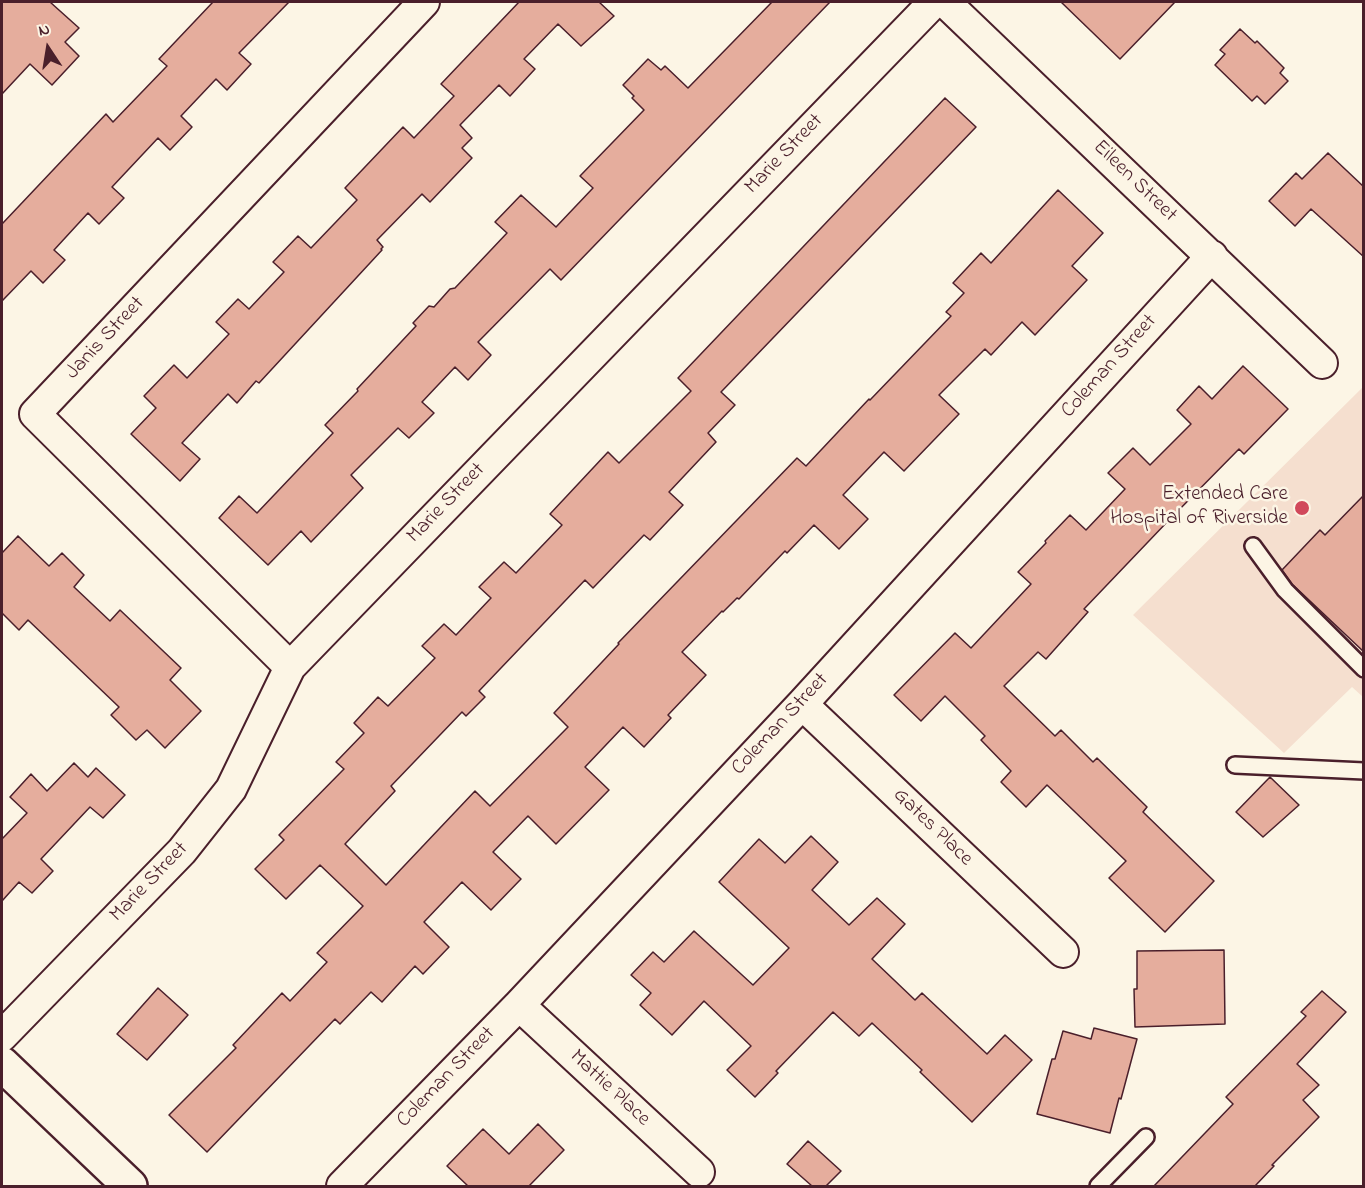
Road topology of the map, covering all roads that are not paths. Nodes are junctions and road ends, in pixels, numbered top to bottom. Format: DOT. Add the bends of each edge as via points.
graph roads {
  1 [pos="424,2"];
  2 [pos="934,2"];
  3 [pos="945,2"];
  4 [pos="1212,256"];
  5 [pos="1322,363"];
  6 [pos="1253,546"];
  7 [pos="290,667"];
  8 [pos="1364,669"];
  9 [pos="802,704"];
  10 [pos="1235,765"];
  11 [pos="1364,771"];
  12 [pos="1063,952"];
  13 [pos="519,1005"];
  14 [pos="2,1036"];
  15 [pos="2,1064"];
  16 [pos="1146,1137"];
  17 [pos="699,1172"];
  18 [pos="130,1186"];
  19 [pos="342,1186"];
  20 [pos="1098,1186"];
  1 -- 7 [label="street, Janis Street" via="35,414"];
  2 -- 7 [label="street, Marie Street"];
  3 -- 4 [label="street, Eileen Street"];
  4 -- 5 [label="street, Eileen Street"];
  4 -- 9 [label="street, Coleman Street"];
  6 -- 8 [label="lane" via="1285,590"];
  7 -- 14 [label="street, Marie Street" via="231,789 217,807 182,851"];
  9 -- 12 [label="street, Gates Place"];
  9 -- 13 [label="street, Coleman Street"];
  10 -- 11 [label="lane"];
  13 -- 17 [label="street, Mattie Place"];
  13 -- 19 [label="street, Coleman Street"];
  15 -- 18 [label="main road"];
  16 -- 20 [label="lane"];
}
